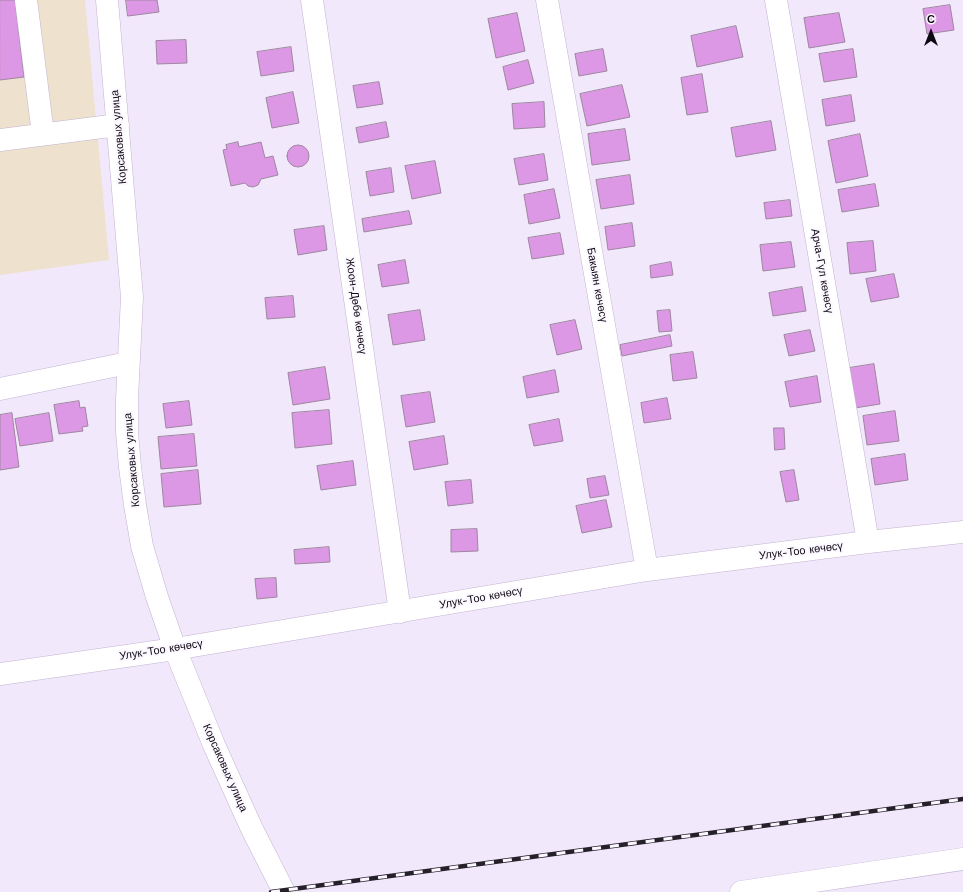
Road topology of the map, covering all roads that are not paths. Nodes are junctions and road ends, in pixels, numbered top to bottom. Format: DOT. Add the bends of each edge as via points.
graph roads {
  1 [pos="26,0"];
  2 [pos="107,0"];
  3 [pos="312,0"];
  4 [pos="547,0"];
  5 [pos="776,0"];
  6 [pos="118,125"];
  7 [pos="43,134"];
  8 [pos="0,140"];
  9 [pos="128,363"];
  10 [pos="0,389"];
  11 [pos="963,532"];
  12 [pos="868,542"];
  13 [pos="647,570"];
  14 [pos="400,612"];
  15 [pos="175,649"];
  16 [pos="0,674"];
  17 [pos="963,859"];
  18 [pos="284,892"];
  19 [pos="741,892"];
  1 -- 7 [label="street"];
  2 -- 6 [label="street, Корсаковых улица"];
  3 -- 14 [label="street, Жоон-Дөбө көчөсү"];
  4 -- 13 [label="street, Бакыян көчөсү"];
  5 -- 12 [label="street, Арча-Гүл көчөсү"];
  6 -- 7 [label="street"];
  6 -- 9 [label="street, Корсаковых улица" via="132,297"];
  7 -- 8 [label="street"];
  9 -- 10 [label="street"];
  9 -- 15 [label="street, Корсаковых улица" via="128,432 135,505 142,546"];
  11 -- 12 [label="street, Улук-Тоо көчөсү"];
  12 -- 13 [label="street, Улук-Тоо көчөсү"];
  13 -- 14 [label="street, Улук-Тоо көчөсү"];
  14 -- 15 [label="street, Улук-Тоо көчөсү"];
  15 -- 16 [label="street, Улук-Тоо көчөсү"];
  15 -- 18 [label="street, Корсаковых улица" via="214,746"];
  17 -- 19 [label="street"];
}
